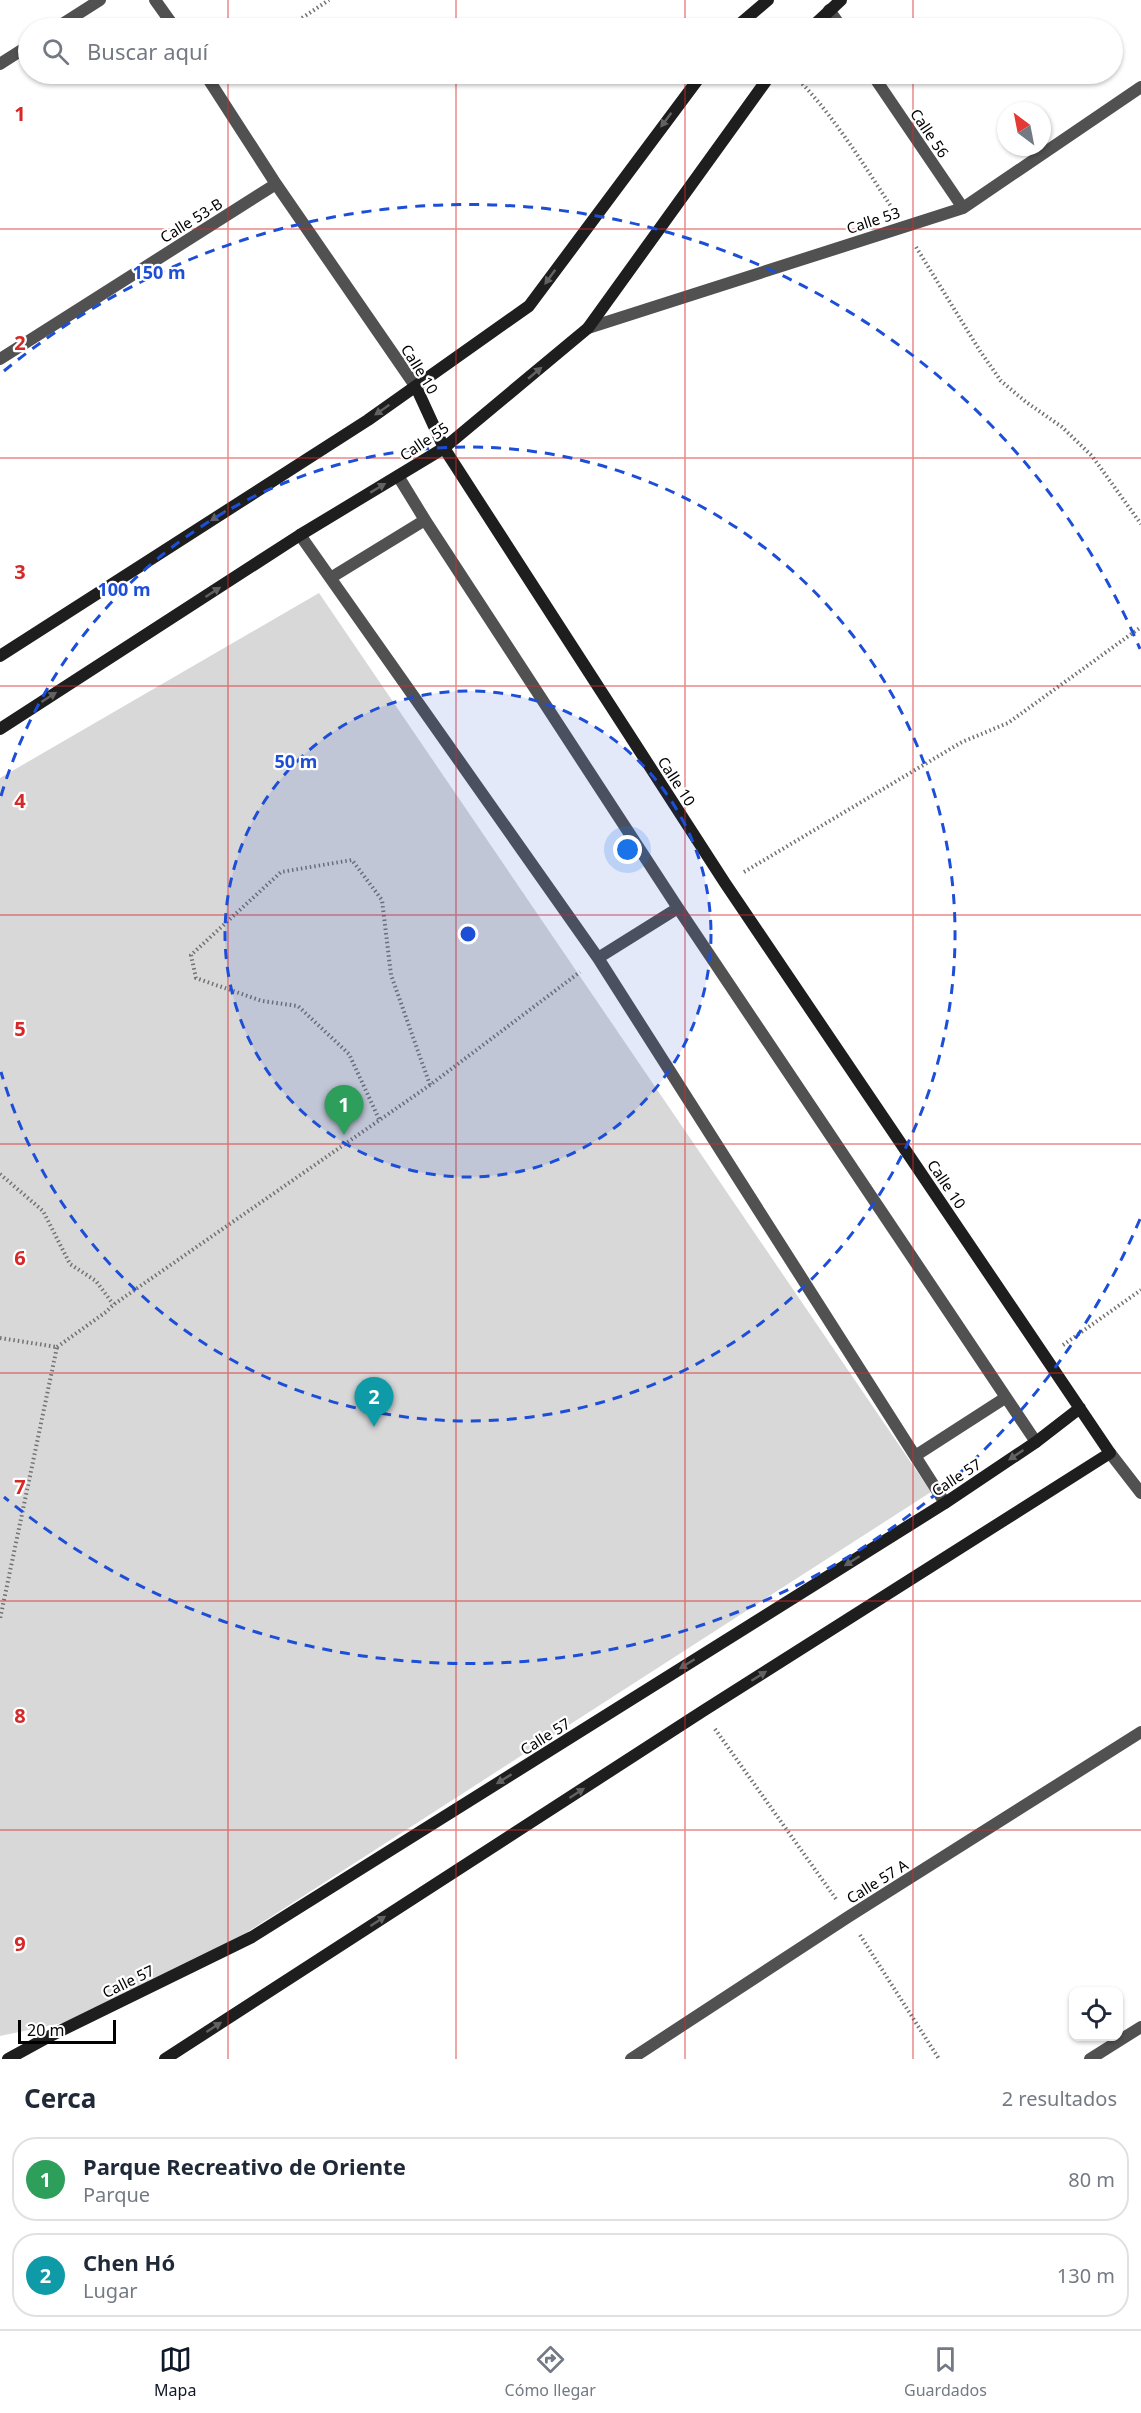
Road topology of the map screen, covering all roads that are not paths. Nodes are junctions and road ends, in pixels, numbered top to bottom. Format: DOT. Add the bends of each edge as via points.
graph roads {
  1 [pos="100,0"];
  2 [pos="155,0"];
  3 [pos="768,0"];
  4 [pos="841,0"];
  5 [pos="829,10"];
  6 [pos="72,18"];
  7 [pos="168,18"];
  8 [pos="747,18"];
  9 [pos="821,18"];
  10 [pos="835,18"];
  11 [pos="18,52"];
  12 [pos="0,64"];
  13 [pos="211,84"];
  14 [pos="695,84"];
  15 [pos="764,84"];
  16 [pos="879,84"];
  17 [pos="1141,87"];
  18 [pos="276,184"];
  19 [pos="963,208"];
  20 [pos="588,328"];
  21 [pos="0,359"];
  22 [pos="416,387"];
  23 [pos="444,448"];
  24 [pos="398,476"];
  25 [pos="424,520"];
  26 [pos="300,535"];
  27 [pos="332,577"];
  28 [pos="0,656"];
  29 [pos="0,729"];
  30 [pos="678,908"];
  31 [pos="598,958"];
  32 [pos="1005,1398"];
  33 [pos="1080,1408"];
  34 [pos="1036,1442"];
  35 [pos="1110,1453"];
  36 [pos="915,1456"];
  37 [pos="1141,1493"];
  38 [pos="945,1503"];
  39 [pos="1141,1732"];
  40 [pos="1141,2027"];
  41 [pos="8,2059"];
  42 [pos="165,2059"];
  43 [pos="631,2059"];
  44 [pos="1090,2059"];
  1 -- 6 [label="street"];
  2 -- 7 [label="street"];
  3 -- 8 [label="street"];
  4 -- 5 [label="street"];
  5 -- 9 [label="street"];
  5 -- 10 [label="street"];
  11 -- 12 [label="street"];
  13 -- 18 [label="street, Calle 10"];
  14 -- 22 [label="street, one-way" via="529,306"];
  15 -- 20 [label="street, Calle 55"];
  16 -- 19 [label="street, Calle 56"];
  17 -- 19 [label="street, Calle 53"];
  18 -- 21 [label="street, Calle 53-B"];
  18 -- 22 [label="street, Calle 10"];
  19 -- 20 [label="street, Calle 53"];
  23 -- 20 [label="street, Calle 55, one-way"];
  22 -- 23 [label="street, Calle 10"];
  22 -- 28 [label="street, one-way"];
  23 -- 24 [label="street, Calle 55"];
  23 -- 33 [label="street, Calle 10" via="725,883"];
  24 -- 25 [label="street"];
  26 -- 24 [label="street, Calle 55, one-way"];
  25 -- 27 [label="street"];
  25 -- 30 [label="street"];
  26 -- 27 [label="street"];
  29 -- 26 [label="street, Calle 55, one-way"];
  27 -- 31 [label="street"];
  30 -- 31 [label="street"];
  30 -- 32 [label="street"];
  31 -- 36 [label="street"];
  32 -- 34 [label="street"];
  32 -- 36 [label="street"];
  33 -- 34 [label="street, Calle 57"];
  33 -- 35 [label="street, Calle 10"];
  34 -- 38 [label="street, Calle 57, one-way"];
  35 -- 37 [label="street, Calle 10"];
  42 -- 35 [label="street, one-way" via="702,1711"];
  36 -- 38 [label="street"];
  38 -- 41 [label="street, Calle 57, one-way" via="252,1937"];
  39 -- 43 [label="street, Calle 57 A"];
  40 -- 44 [label="street"];
}
